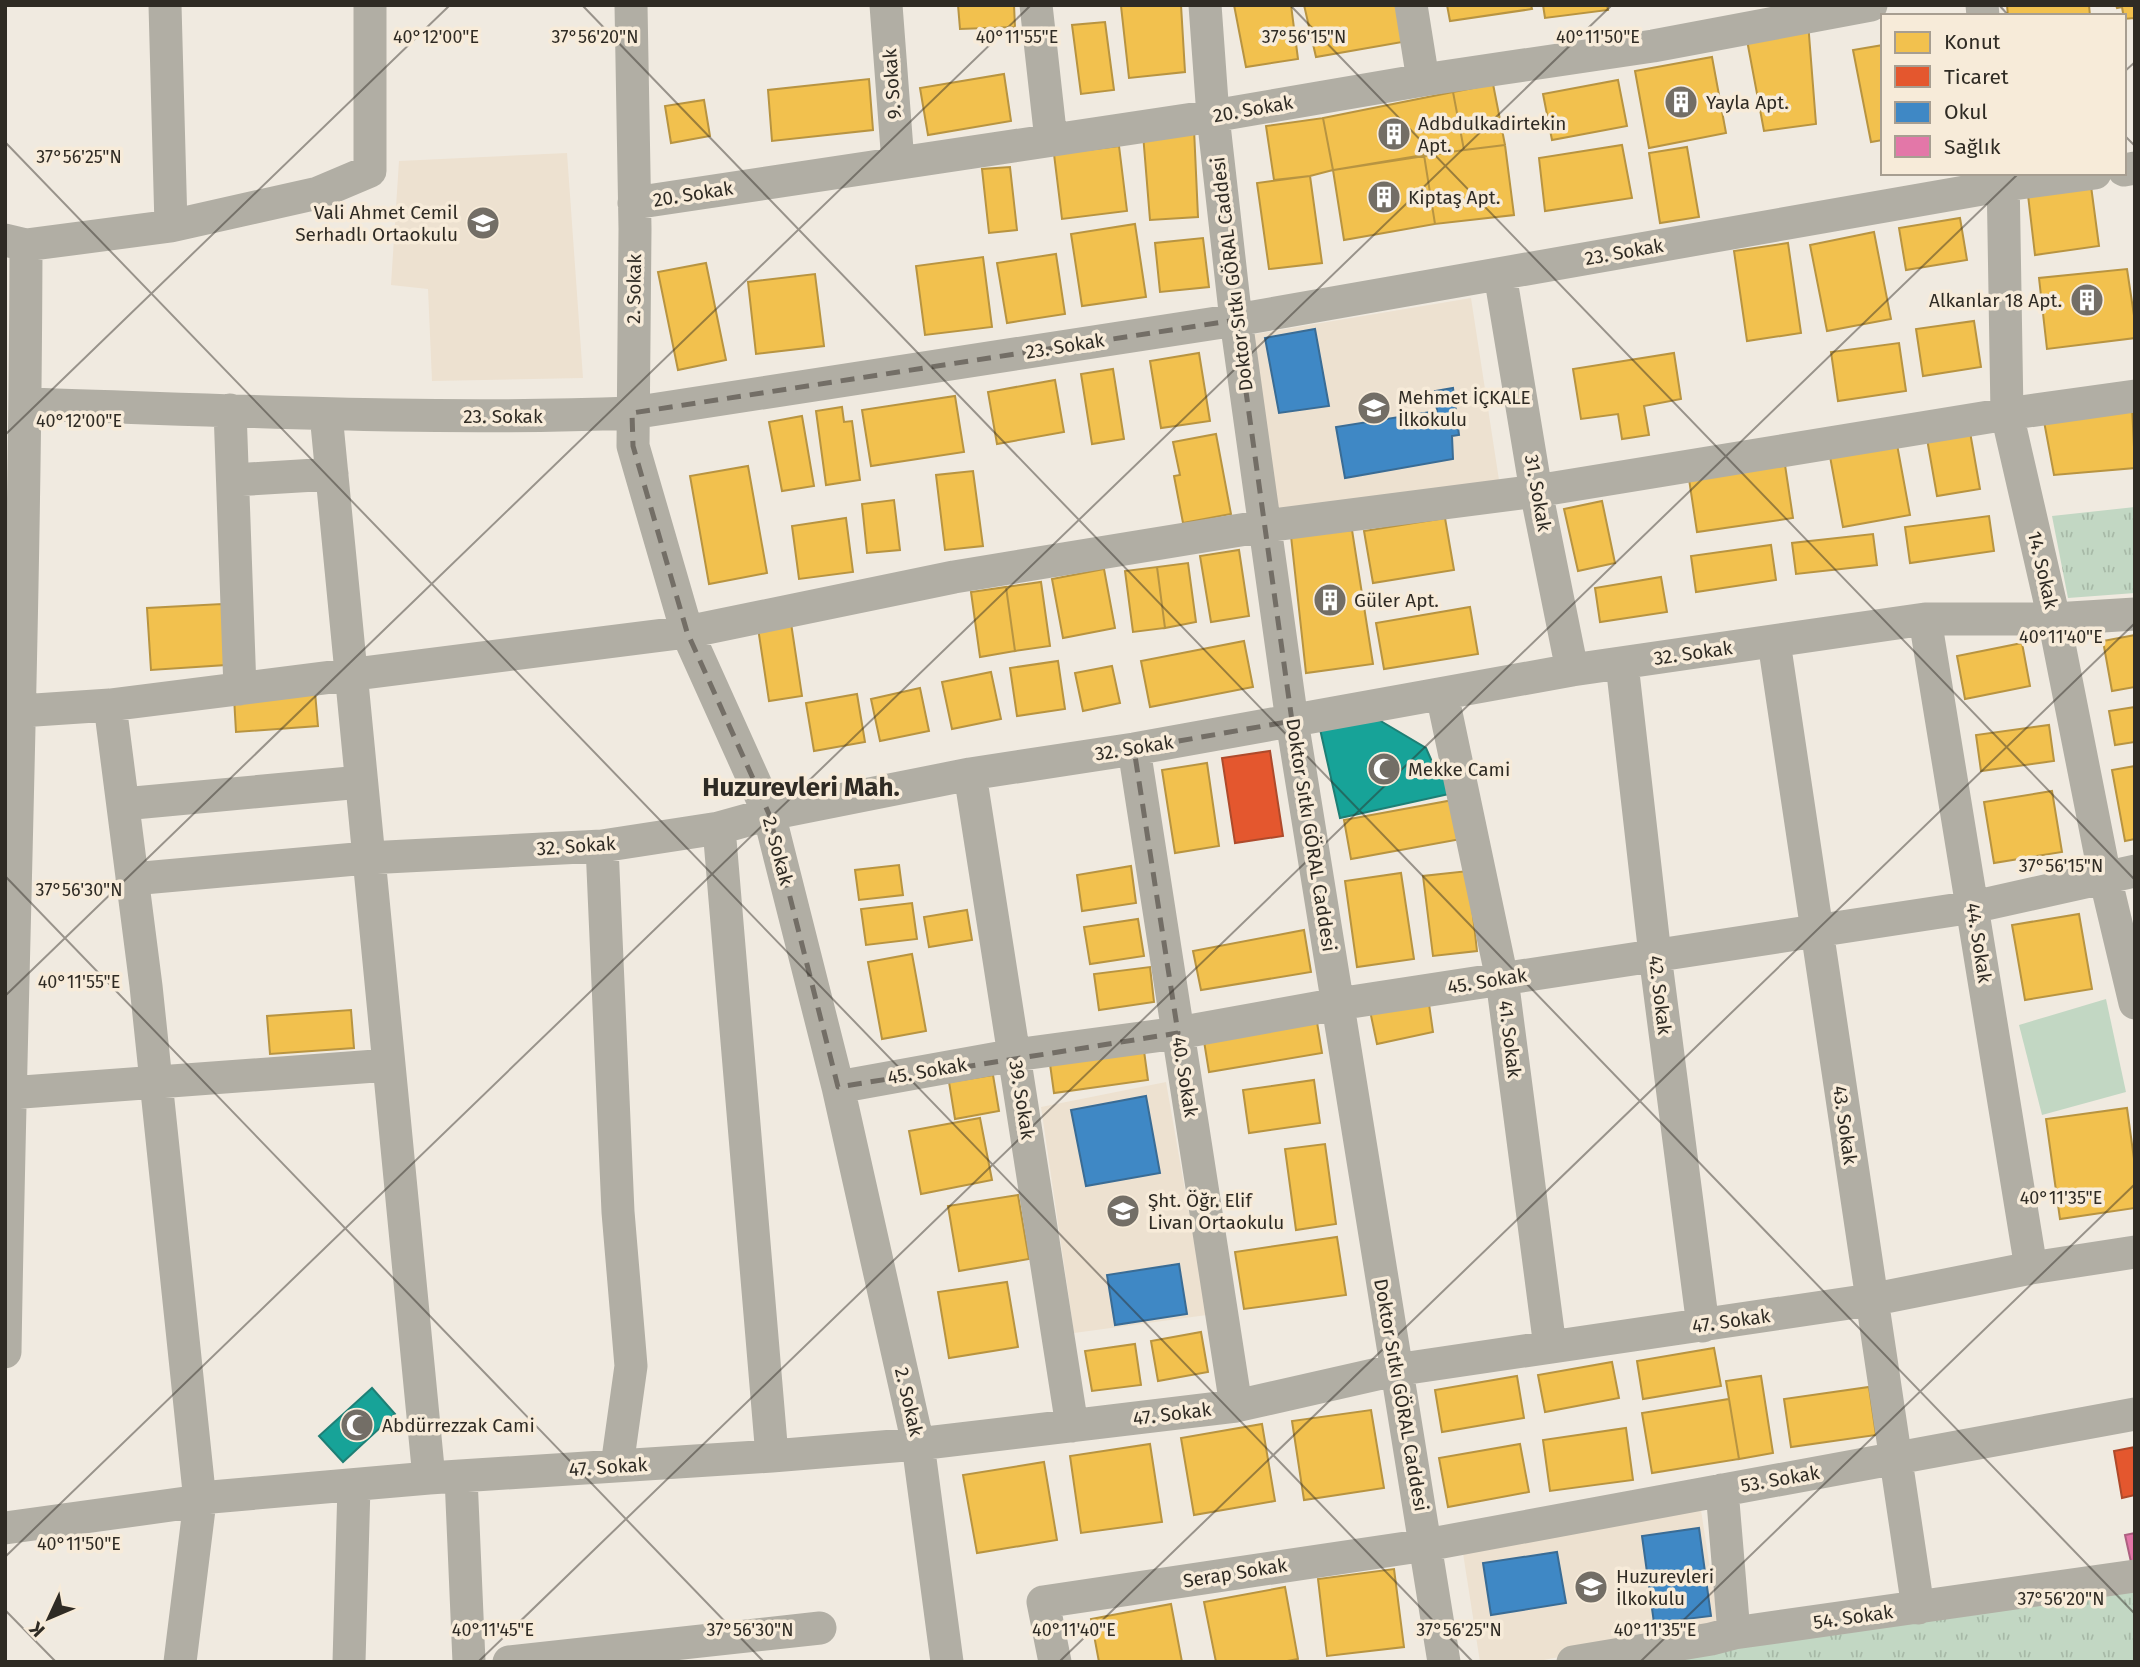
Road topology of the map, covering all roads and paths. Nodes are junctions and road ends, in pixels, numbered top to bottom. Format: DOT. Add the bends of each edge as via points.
graph roads {
  1 [pos="165,5"];
  2 [pos="370,5"];
  3 [pos="631,5"];
  4 [pos="886,5"];
  5 [pos="1036,5"];
  6 [pos="1205,5"];
  7 [pos="1411,5"];
  8 [pos="1871,5"];
  9 [pos="1423,80"];
  10 [pos="1213,116"];
  11 [pos="1051,140"];
  12 [pos="898,163"];
  13 [pos="2065,175"];
  14 [pos="2004,179"];
  15 [pos="634,203"];
  16 [pos="171,226"];
  17 [pos="16,243"];
  18 [pos="1500,274"];
  19 [pos="1236,320"];
  20 [pos="2135,396"];
  21 [pos="26,404"];
  22 [pos="230,410"];
  23 [pos="632,413"];
  24 [pos="326,414"];
  25 [pos="2007,414"];
  26 [pos="332,474"];
  27 [pos="233,480"];
  28 [pos="1536,491"];
  29 [pos="1265,526"];
  30 [pos="2135,614"];
  31 [pos="1925,619"];
  32 [pos="2054,619"];
  33 [pos="687,632"];
  34 [pos="1774,642"];
  35 [pos="1622,664"];
  36 [pos="1572,670"];
  37 [pos="351,675"];
  38 [pos="240,689"];
  39 [pos="1441,694"];
  40 [pos="110,705"];
  41 [pos="20,711"];
  42 [pos="1292,720"];
  43 [pos="1134,749"];
  44 [pos="970,774"];
  45 [pos="361,782"];
  46 [pos="122,804"];
  47 [pos="769,814"];
  48 [pos="719,828"];
  49 [pos="602,846"];
  50 [pos="368,858"];
  51 [pos="2120,874"];
  52 [pos="132,879"];
  53 [pos="1973,907"];
  54 [pos="1816,931"];
  55 [pos="1655,956"];
  56 [pos="1502,979"];
  57 [pos="2135,1003"];
  58 [pos="1338,1004"];
  59 [pos="1178,1033"];
  60 [pos="1015,1055"];
  61 [pos="389,1065"];
  62 [pos="156,1082"];
  63 [pos="838,1087"];
  64 [pos="9,1093"];
  65 [pos="2135,1252"];
  66 [pos="2031,1268"];
  67 [pos="1870,1300"];
  68 [pos="1703,1326"];
  69 [pos="1550,1347"];
  70 [pos="5,1352"];
  71 [pos="1395,1370"];
  72 [pos="1236,1406"];
  73 [pos="2135,1414"];
  74 [pos="1072,1426"];
  75 [pos="918,1444"];
  76 [pos="772,1456"];
  77 [pos="1896,1458"];
  78 [pos="617,1466"];
  79 [pos="461,1477"];
  80 [pos="429,1478"];
  81 [pos="354,1486"];
  82 [pos="1722,1490"];
  83 [pos="200,1499"];
  84 [pos="5,1528"];
  85 [pos="1426,1545"];
  86 [pos="2135,1576"];
  87 [pos="1918,1608"];
  88 [pos="820,1628"];
  89 [pos="1734,1633"];
  90 [pos="709,1651"];
  91 [pos="180,1662"];
  92 [pos="349,1662"];
  93 [pos="470,1662"];
  94 [pos="509,1662"];
  95 [pos="947,1662"];
  96 [pos="1055,1662"];
  97 [pos="1444,1662"];
  98 [pos="1573,1662"];
  1 -- 16 [label="street"];
  2 -- 16 [label="street" via="370,171 318,193"];
  3 -- 15 [label="street, 2. Sokak"];
  4 -- 12 [label="street, 9. Sokak"];
  5 -- 11 [label="street"];
  6 -- 10 [label="street, Doktor Sıtkı GÖRAL Caddesi"];
  7 -- 9 [label="street"];
  8 -- 9 [label="street, 20. Sokak" via="1654,46"];
  9 -- 10 [label="street, 20. Sokak"];
  10 -- 11 [label="street, 20. Sokak"];
  10 -- 19 [label="street, Doktor Sıtkı GÖRAL Caddesi"];
  11 -- 12 [label="street, 20. Sokak"];
  12 -- 15 [label="street, 20. Sokak"];
  13 -- 14 [label="street, 23. Sokak"];
  14 -- 18 [label="street, 23. Sokak"];
  14 -- 25 [label="street, 14. Sokak"];
  15 -- 23 [label="street, 2. Sokak"];
  16 -- 17 [label="street"];
  17 -- 21 [label="street"];
  18 -- 19 [label="street, 23. Sokak"];
  18 -- 28 [label="street, 31. Sokak"];
  19 -- 23 [label="street, 23. Sokak"];
  19 -- 29 [label="street, Doktor Sıtkı GÖRAL Caddesi"];
  20 -- 25 [label="street"];
  21 -- 22 [label="street, 23. Sokak"];
  21 -- 41 [label="street"];
  22 -- 24 [label="street, 23. Sokak"];
  22 -- 27 [label="street"];
  23 -- 24 [label="street, 23. Sokak" via="533,417"];
  23 -- 33 [label="street, 2. Sokak" via="633,446"];
  24 -- 26 [label="street"];
  25 -- 28 [label="street"];
  25 -- 32 [label="street, 14. Sokak"];
  26 -- 27 [label="street"];
  26 -- 37 [label="street"];
  27 -- 38 [label="street"];
  28 -- 29 [label="street"];
  28 -- 36 [label="street, 31. Sokak"];
  29 -- 33 [label="street" via="954,577"];
  29 -- 42 [label="street, Doktor Sıtkı GÖRAL Caddesi"];
  30 -- 32 [label="street, 32. Sokak"];
  31 -- 32 [label="street, 32. Sokak"];
  31 -- 34 [label="street, 32. Sokak"];
  31 -- 53 [label="street, 44. Sokak"];
  32 -- 51 [label="street, 14. Sokak"];
  33 -- 37 [label="street"];
  33 -- 47 [label="street, 2. Sokak"];
  34 -- 35 [label="street, 32. Sokak"];
  34 -- 54 [label="street, 43. Sokak"];
  35 -- 36 [label="street, 32. Sokak"];
  35 -- 55 [label="street, 42. Sokak"];
  36 -- 39 [label="street, 32. Sokak"];
  37 -- 38 [label="street"];
  37 -- 45 [label="street"];
  38 -- 40 [label="street"];
  39 -- 42 [label="street, 32. Sokak"];
  39 -- 56 [label="street, 41. Sokak"];
  40 -- 41 [label="street"];
  40 -- 46 [label="street"];
  41 -- 64 [label="street"];
  42 -- 43 [label="street, 32. Sokak"];
  42 -- 58 [label="street, Doktor Sıtkı GÖRAL Caddesi"];
  43 -- 44 [label="street, 32. Sokak"];
  43 -- 59 [label="street, 40. Sokak"];
  44 -- 47 [label="street, 32. Sokak"];
  44 -- 60 [label="street, 39. Sokak"];
  45 -- 46 [label="street"];
  45 -- 50 [label="street"];
  46 -- 52 [label="street"];
  47 -- 48 [label="street, 32. Sokak"];
  47 -- 63 [label="street, 2. Sokak"];
  48 -- 49 [label="street, 32. Sokak"];
  48 -- 76 [label="street"];
  49 -- 50 [label="street, 32. Sokak"];
  49 -- 78 [label="street" via="618,1212 631,1366"];
  50 -- 52 [label="street, 32. Sokak"];
  50 -- 61 [label="street"];
  51 -- 53 [label="street, 45. Sokak"];
  51 -- 57 [label="street, 14. Sokak"];
  52 -- 62 [label="street"];
  53 -- 54 [label="street, 45. Sokak"];
  53 -- 66 [label="street, 44. Sokak"];
  54 -- 55 [label="street, 45. Sokak"];
  54 -- 67 [label="street, 43. Sokak"];
  55 -- 56 [label="street, 45. Sokak"];
  55 -- 68 [label="street, 42. Sokak"];
  56 -- 58 [label="street, 45. Sokak"];
  56 -- 69 [label="street, 41. Sokak"];
  58 -- 59 [label="street, 45. Sokak"];
  58 -- 71 [label="street, Doktor Sıtkı GÖRAL Caddesi"];
  59 -- 60 [label="street, 45. Sokak"];
  59 -- 72 [label="street, 40. Sokak"];
  60 -- 63 [label="street, 45. Sokak"];
  60 -- 74 [label="street, 39. Sokak"];
  61 -- 62 [label="street"];
  61 -- 80 [label="street"];
  62 -- 64 [label="street"];
  62 -- 83 [label="street"];
  63 -- 75 [label="street, 2. Sokak"];
  64 -- 70 [label="street"];
  65 -- 66 [label="street, 47. Sokak"];
  66 -- 67 [label="street, 47. Sokak"];
  67 -- 68 [label="street, 47. Sokak"];
  67 -- 77 [label="street, 43. Sokak"];
  68 -- 69 [label="street, 47. Sokak"];
  69 -- 71 [label="street, 47. Sokak"];
  71 -- 72 [label="street, 47. Sokak"];
  71 -- 85 [label="street, Doktor Sıtkı GÖRAL Caddesi"];
  72 -- 74 [label="street, 47. Sokak"];
  73 -- 77 [label="street, 53. Sokak"];
  74 -- 75 [label="street, 47. Sokak"];
  75 -- 76 [label="street, 47. Sokak"];
  75 -- 95 [label="street, 2. Sokak"];
  76 -- 78 [label="street, 47. Sokak"];
  77 -- 82 [label="street, 53. Sokak"];
  77 -- 87 [label="street, 43. Sokak"];
  78 -- 79 [label="street, 47. Sokak"];
  79 -- 80 [label="street, 47. Sokak"];
  79 -- 93 [label="street"];
  80 -- 81 [label="street, 47. Sokak"];
  81 -- 83 [label="street, 47. Sokak"];
  81 -- 92 [label="street"];
  82 -- 85 [label="street, 53. Sokak"];
  82 -- 89 [label="street"];
  83 -- 84 [label="street, 47. Sokak"];
  83 -- 91 [label="street"];
  85 -- 96 [label="street, Serap Sokak" via="1044,1602"];
  85 -- 97 [label="street, Doktor Sıtkı GÖRAL Caddesi"];
  86 -- 87 [label="street, 54. Sokak"];
  87 -- 89 [label="street, 54. Sokak"];
  88 -- 90 [label="street"];
  89 -- 98 [label="street, 54. Sokak"];
  90 -- 94 [label="street"];
}
